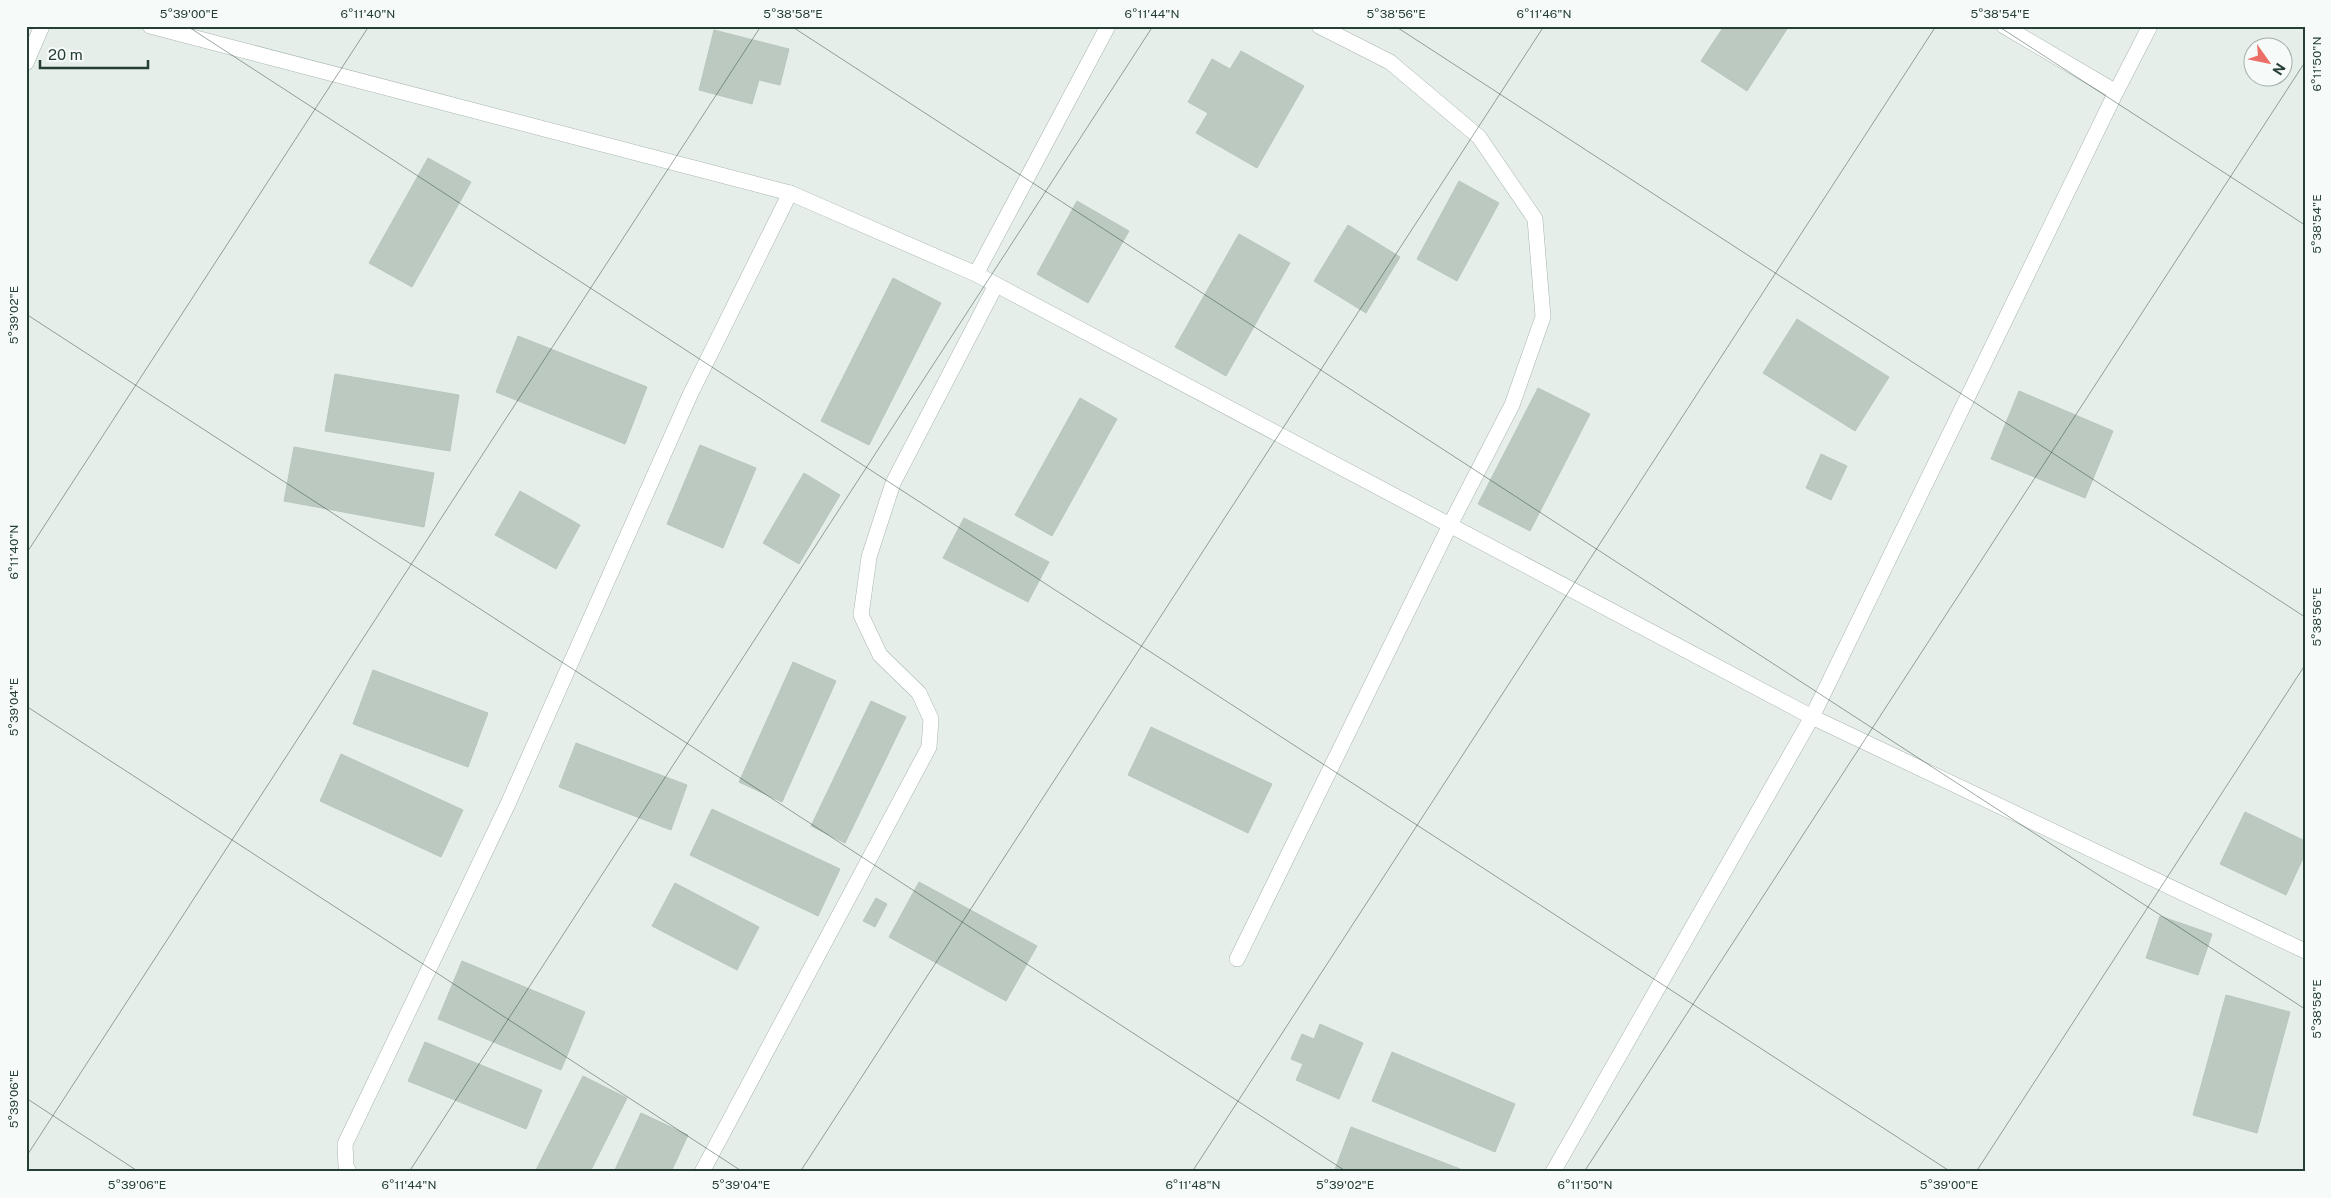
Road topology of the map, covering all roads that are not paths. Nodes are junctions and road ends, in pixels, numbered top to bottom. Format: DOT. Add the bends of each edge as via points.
graph roads {
  1 [pos="42,26"];
  2 [pos="150,26"];
  3 [pos="1108,26"];
  4 [pos="1319,26"];
  5 [pos="2004,26"];
  6 [pos="2150,26"];
  7 [pos="26,62"];
  8 [pos="2116,92"];
  9 [pos="790,193"];
  10 [pos="976,274"];
  11 [pos="996,285"];
  12 [pos="1450,525"];
  13 [pos="1812,716"];
  14 [pos="2305,951"];
  15 [pos="1237,959"];
  16 [pos="349,1172"];
  17 [pos="702,1172"];
  18 [pos="1553,1172"];
  1 -- 7 [label="street"];
  2 -- 9 [label="street"];
  3 -- 10 [label="street"];
  4 -- 12 [label="street" via="1390,62 1479,137 1535,219 1543,317 1512,405"];
  5 -- 8 [label="street"];
  6 -- 8 [label="street"];
  8 -- 13 [label="street"];
  9 -- 10 [label="street"];
  9 -- 16 [label="street" via="690,395 507,806 345,1144"];
  10 -- 11 [label="street"];
  11 -- 12 [label="street"];
  11 -- 17 [label="street" via="893,483 869,557 860,615 880,655 918,693 931,719 929,747"];
  12 -- 13 [label="street"];
  12 -- 15 [label="street"];
  13 -- 14 [label="street"];
  13 -- 18 [label="street"];
}
